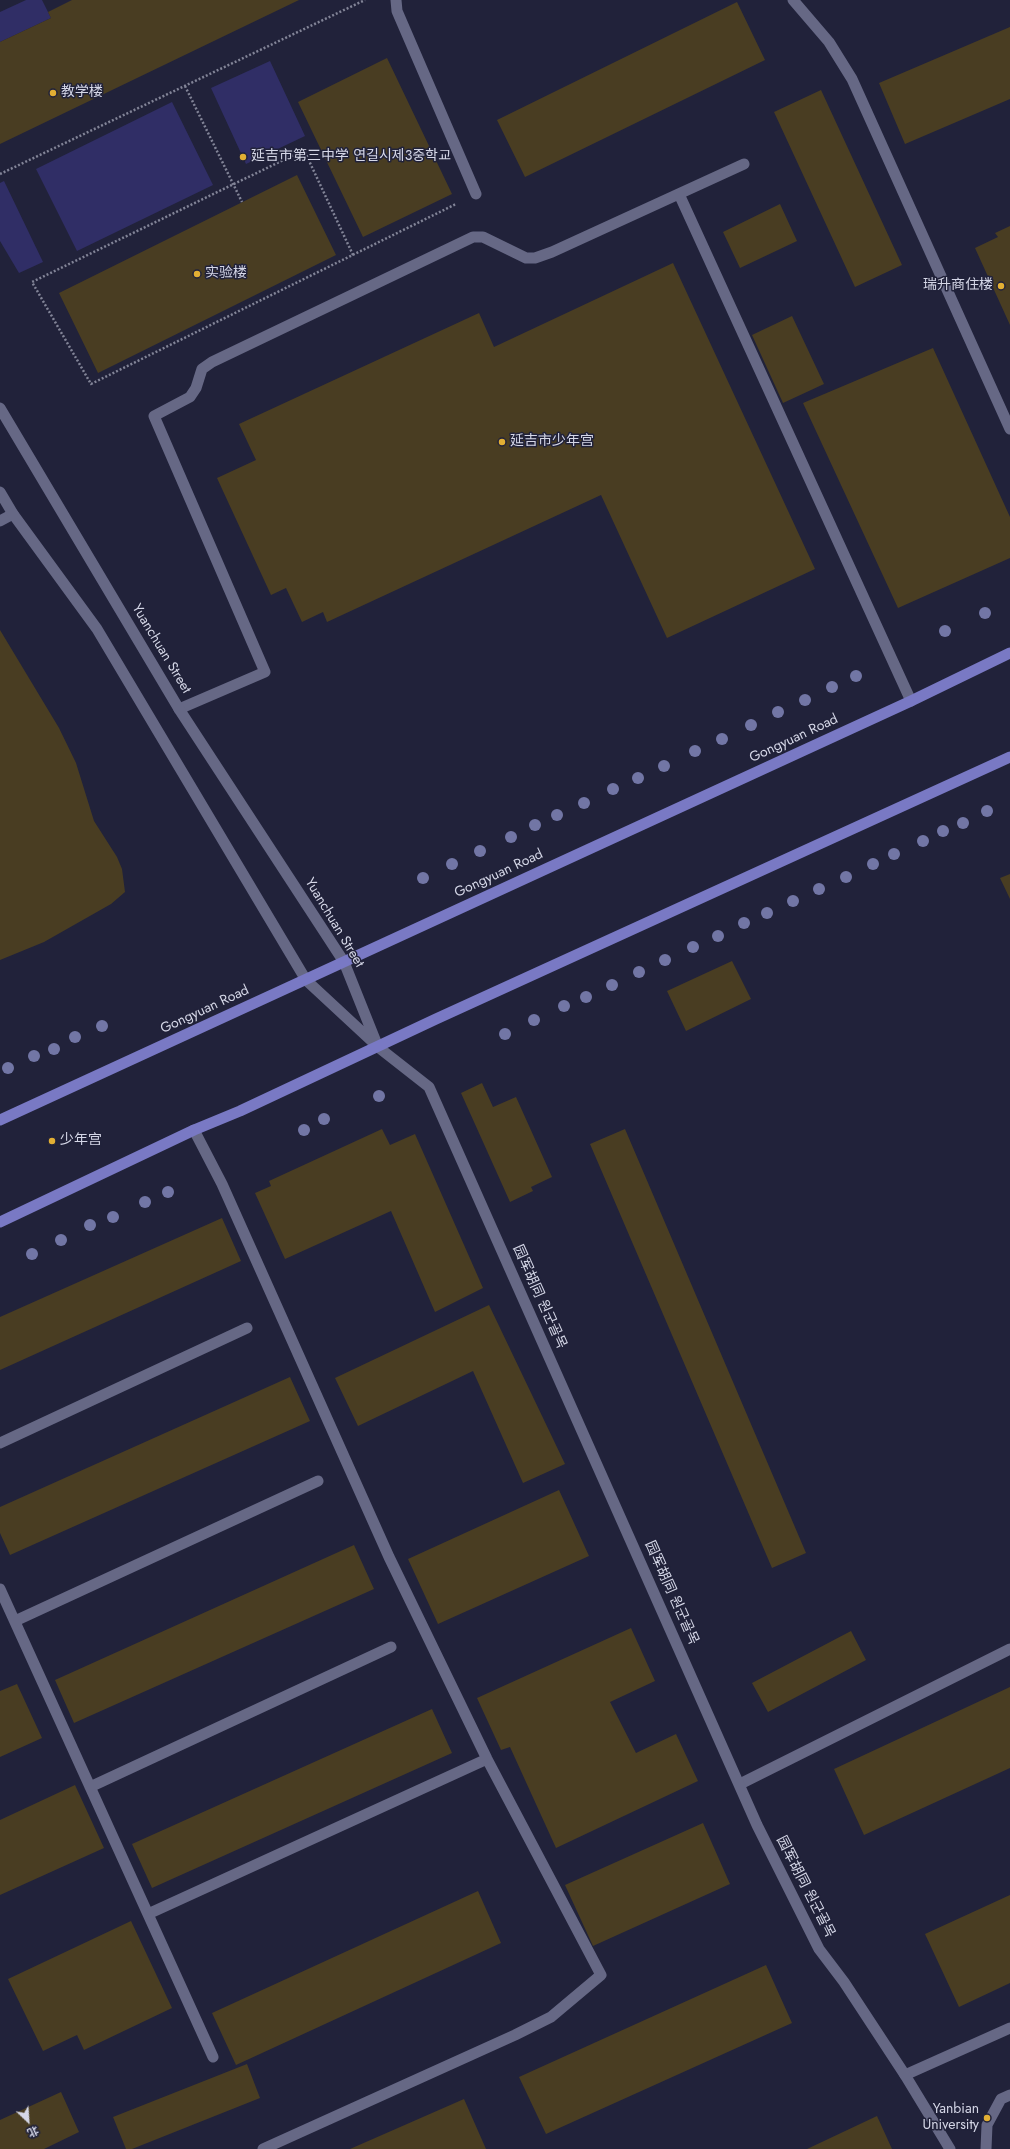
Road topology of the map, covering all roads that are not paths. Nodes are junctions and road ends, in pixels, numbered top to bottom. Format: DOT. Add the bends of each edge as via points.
graph roads {
  1 [pos="396,0"];
  2 [pos="793,0"];
  3 [pos="744,164"];
  4 [pos="476,194"];
  5 [pos="680,194"];
  6 [pos="0,408"];
  7 [pos="1010,429"];
  8 [pos="0,492"];
  9 [pos="13,514"];
  10 [pos="0,521"];
  11 [pos="1010,653"];
  12 [pos="911,701"];
  13 [pos="179,709"];
  14 [pos="1010,757"];
  15 [pos="344,962"];
  16 [pos="306,980"];
  17 [pos="378,1047"];
  18 [pos="0,1120"];
  19 [pos="194,1130"];
  20 [pos="0,1222"];
  21 [pos="247,1328"];
  22 [pos="0,1443"];
  23 [pos="318,1481"];
  24 [pos="0,1590"];
  25 [pos="15,1621"];
  26 [pos="391,1647"];
  27 [pos="1010,1649"];
  28 [pos="486,1759"];
  29 [pos="740,1784"];
  30 [pos="90,1787"];
  31 [pos="148,1914"];
  32 [pos="1010,2028"];
  33 [pos="213,2057"];
  34 [pos="905,2075"];
  35 [pos="1010,2096"];
  36 [pos="264,2149"];
  37 [pos="950,2149"];
  38 [pos="986,2149"];
  1 -- 4 [label="street" via="397,11"];
  2 -- 7 [label="street" via="829,42 852,79"];
  3 -- 5 [label="street"];
  5 -- 12 [label="street"];
  5 -- 13 [label="street" via="535,258 526,258 483,237 473,237 212,362 202,370 190,397 154,416 265,672"];
  6 -- 13 [label="street, Yuanchuan Street"];
  8 -- 9 [label="street"];
  9 -- 10 [label="street"];
  9 -- 16 [label="street" via="97,629"];
  11 -- 12 [label="main road, Gongyuan Road"];
  12 -- 15 [label="main road, Gongyuan Road"];
  13 -- 15 [label="street, Yuanchuan Street"];
  14 -- 17 [label="main road"];
  15 -- 16 [label="main road, Gongyuan Road"];
  15 -- 17 [label="street, Yuanchuan Street"];
  16 -- 17 [label="street"];
  16 -- 18 [label="main road, Gongyuan Road"];
  17 -- 19 [label="main road"];
  17 -- 29 [label="street, 园军胡同 원군골목" via="429,1088"];
  19 -- 20 [label="main road"];
  19 -- 28 [label="street" via="222,1184 389,1557"];
  21 -- 22 [label="street"];
  23 -- 25 [label="street"];
  24 -- 25 [label="street"];
  25 -- 30 [label="street"];
  26 -- 30 [label="street"];
  27 -- 29 [label="street"];
  28 -- 31 [label="street"];
  28 -- 36 [label="street" via="601,1975 545,2020"];
  29 -- 34 [label="street, 园军胡同 원군골목" via="757,1825 819,1949 844,1982"];
  30 -- 31 [label="street"];
  31 -- 33 [label="street"];
  32 -- 34 [label="street"];
  34 -- 37 [label="street, 园军胡同 원군골목"];
  35 -- 38 [label="street" via="1001,2099 987,2125"];
}
